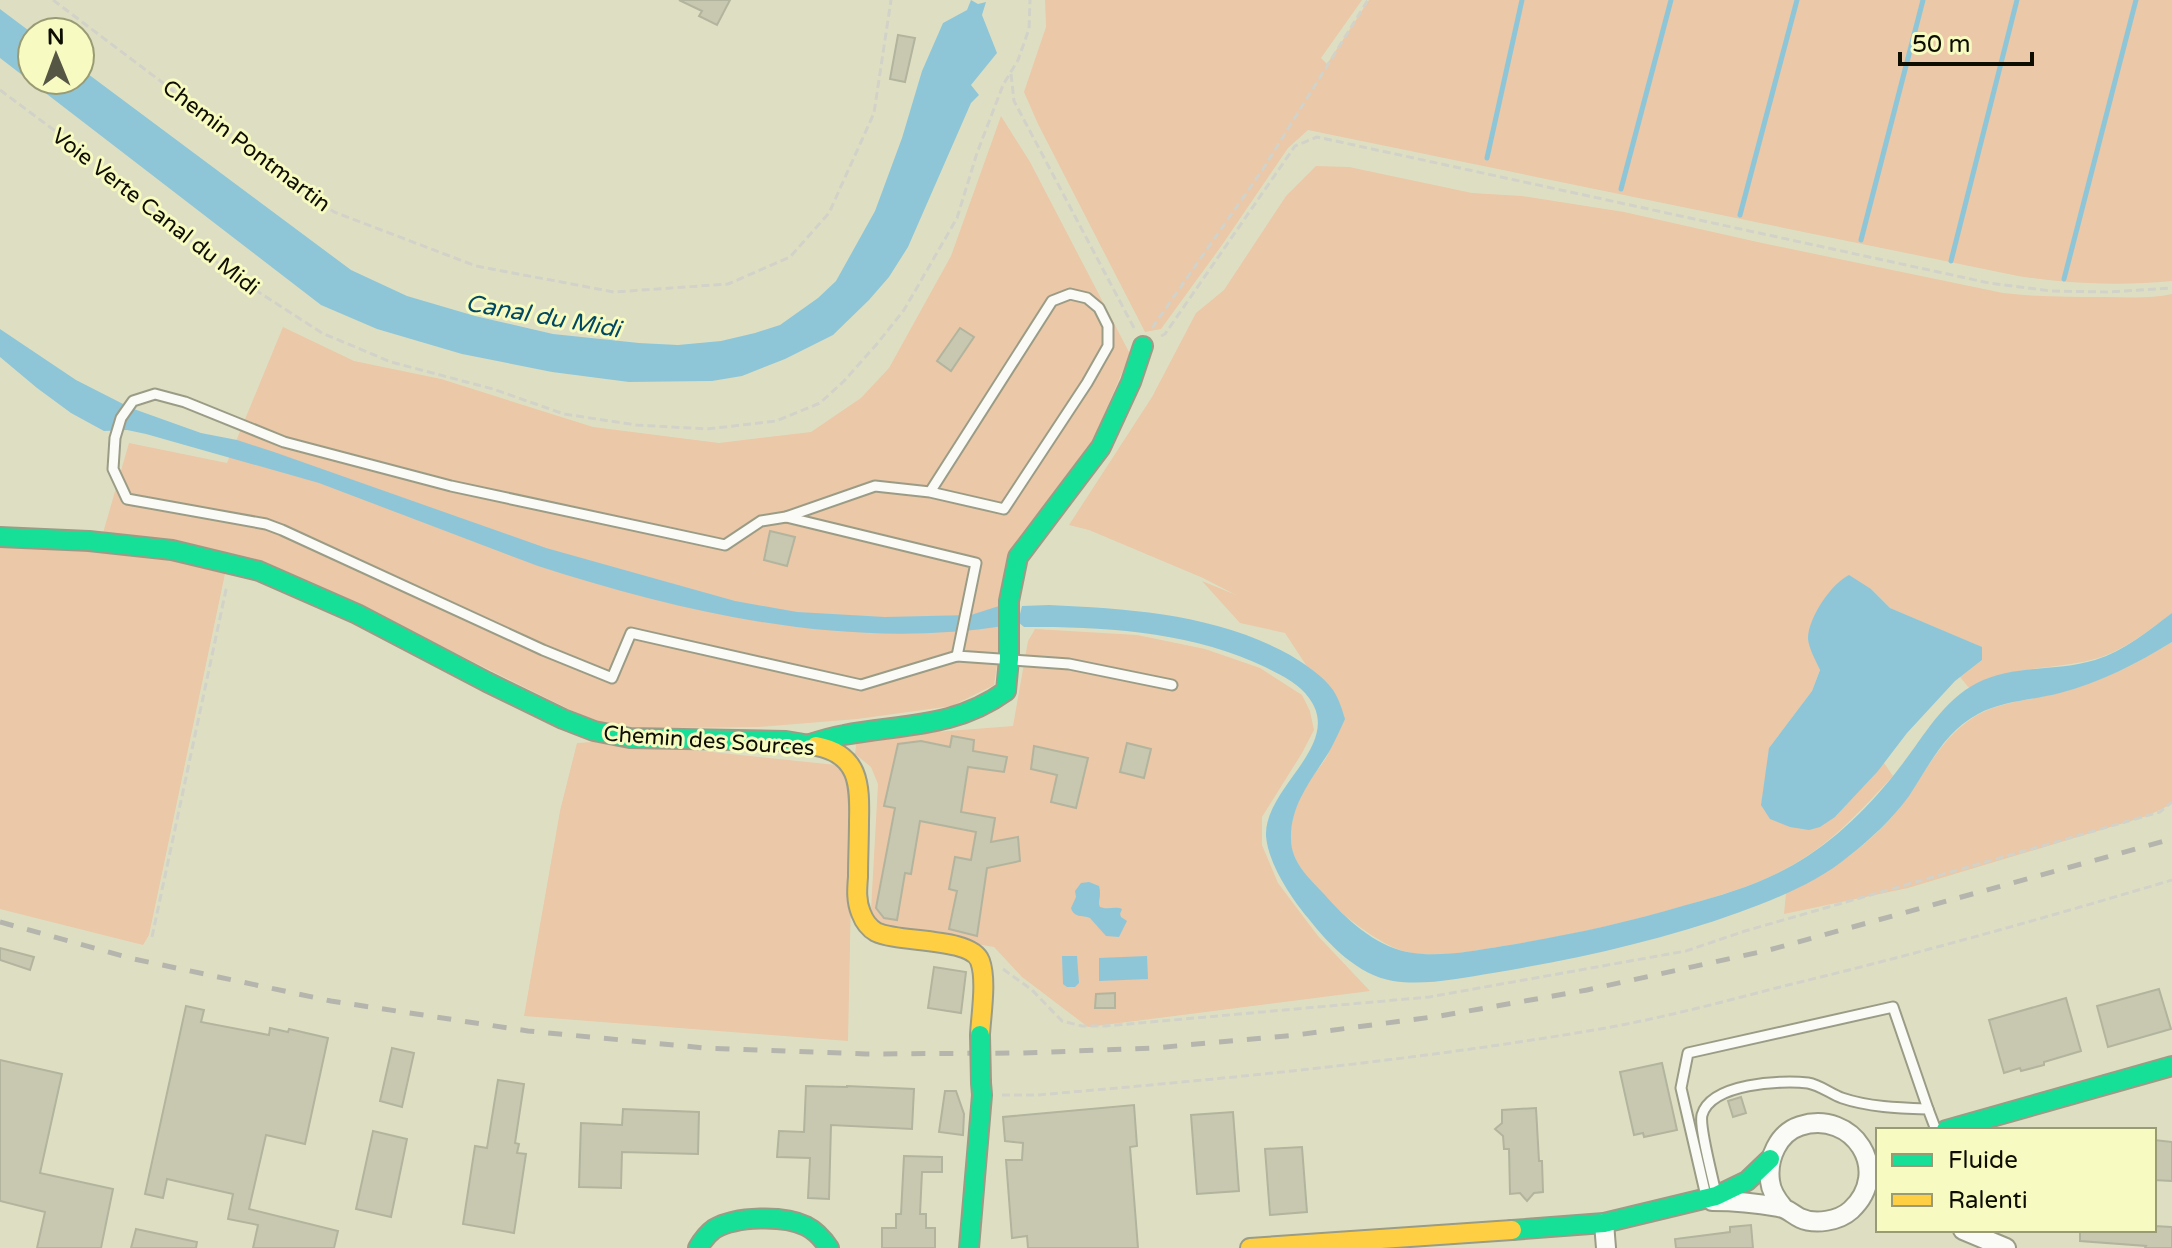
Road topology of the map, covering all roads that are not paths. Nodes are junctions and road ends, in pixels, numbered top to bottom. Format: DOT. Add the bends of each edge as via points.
graph roads {
  1 [pos="1143,346"];
  2 [pos="930,492"];
  3 [pos="786,517"];
  4 [pos="0,537"];
  5 [pos="957,656"];
  6 [pos="1009,659"];
  7 [pos="1172,685"];
  8 [pos="807,745"];
  9 [pos="2172,1066"];
  10 [pos="1928,1109"];
  11 [pos="1935,1128"];
  12 [pos="1953,1128"];
  13 [pos="1849,1132"];
  14 [pos="1876,1138"];
  15 [pos="1770,1159"];
  16 [pos="1873,1180"];
  17 [pos="1708,1199"];
  18 [pos="1783,1207"];
  19 [pos="1604,1223"];
  20 [pos="1968,1232"];
  21 [pos="698,1248"];
  22 [pos="829,1248"];
  23 [pos="969,1248"];
  24 [pos="1250,1248"];
  25 [pos="1606,1248"];
  26 [pos="2006,1248"];
  1 -- 6 [label="street" via="1101,447 1018,557 1009,601"];
  2 -- 2 [label="lane" via="1004,509 1108,346 1108,326 1099,308 1070,294 1052,301"];
  2 -- 3 [label="lane" via="875,486"];
  3 -- 5 [label="lane" via="976,563"];
  3 -- 5 [label="lane" via="761,521 725,545 451,486 284,442 155,394 133,401 115,438 113,469 127,499 266,524 612,678 631,633 861,685"];
  4 -- 8 [label="street, Chemin des Sources" via="172,550 259,571 594,731 630,738"];
  5 -- 6 [label="lane"];
  6 -- 7 [label="lane" via="1069,664"];
  6 -- 8 [label="street" via="1006,691 964,715"];
  8 -- 23 [label="street, Chemin des Sources, bridge" via="846,759 856,774 857,902 867,926 878,933 963,948 981,960 982,1089"];
  9 -- 12 [label="street"];
  10 -- 11 [label="lane"];
  10 -- 17 [label="lane" via="1843,1098 1809,1084 1772,1083 1721,1094 1708,1103 1701,1118"];
  10 -- 17 [label="lane" via="1893,1007 1688,1053 1681,1088"];
  13 -- 14 [label="street"];
  13 -- 15 [label="street" via="1819,1122 1796,1127 1781,1139"];
  13 -- 16 [label="street" via="1860,1144"];
  15 -- 17 [label="street" via="1747,1181"];
  15 -- 18 [label="street" via="1770,1183"];
  16 -- 18 [label="street" via="1850,1211 1828,1221 1802,1219"];
  17 -- 18 [label="street"];
  17 -- 19 [label="street"];
  19 -- 24 [label="street"];
  19 -- 25 [label="street"];
  20 -- 26 [label="street"];
  21 -- 22 [label="street" via="715,1228 746,1220 799,1223 820,1234"];
}
